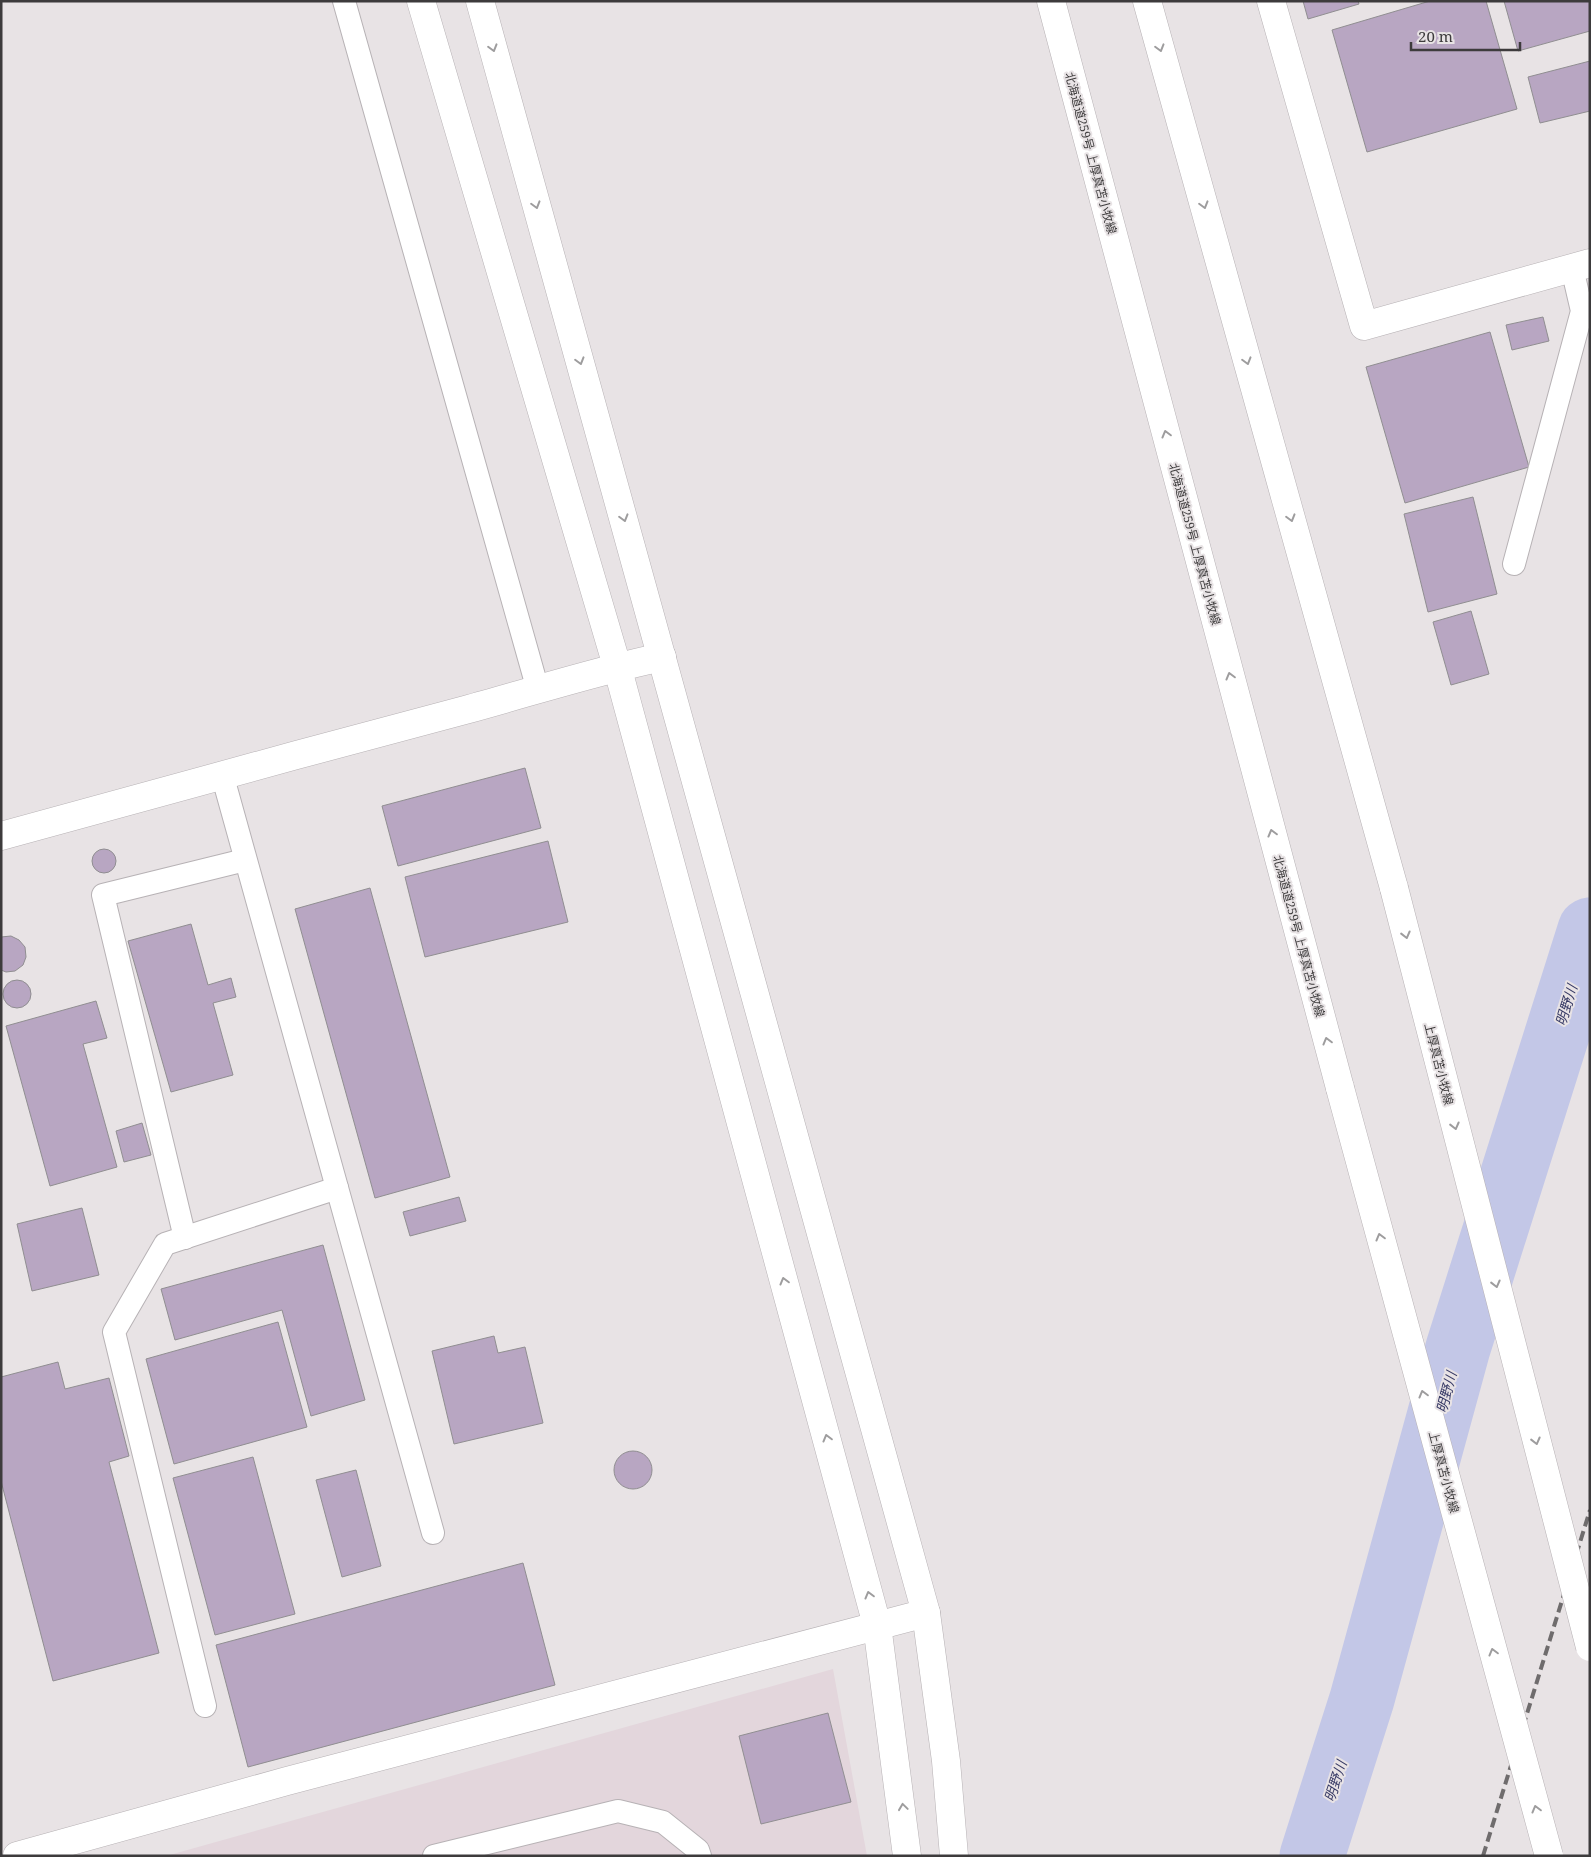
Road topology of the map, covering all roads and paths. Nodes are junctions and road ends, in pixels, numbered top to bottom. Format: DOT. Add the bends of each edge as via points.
graph roads {
  1 [pos="344,1"];
  2 [pos="421,1"];
  3 [pos="480,1"];
  4 [pos="1051,1"];
  5 [pos="1147,1"];
  6 [pos="1271,1"];
  7 [pos="1581,266"];
  8 [pos="1514,564"];
  9 [pos="662,656"];
  10 [pos="617,666"];
  11 [pos="538,690"];
  12 [pos="222,774"];
  13 [pos="1,836"];
  14 [pos="245,860"];
  15 [pos="1340,1088"];
  16 [pos="337,1188"];
  17 [pos="185,1238"];
  18 [pos="433,1533"];
  19 [pos="926,1613"];
  20 [pos="877,1626"];
  21 [pos="1590,1647"];
  22 [pos="205,1706"];
  23 [pos="17,1856"];
  24 [pos="434,1856"];
  25 [pos="700,1856"];
  26 [pos="907,1856"];
  27 [pos="954,1856"];
  28 [pos="1549,1856"];
  1 -- 11 [label="lane"];
  2 -- 10 [label="street"];
  3 -- 9 [label="street, one-way"];
  15 -- 4 [label="street, 北海道道259号 上厚真苫小牧線, one-way"];
  5 -- 21 [label="street, 上厚真苫小牧線, one-way, bridge" via="1394,888"];
  6 -- 7 [label="street" via="1364,326"];
  7 -- 8 [label="lane" via="1582,311"];
  9 -- 10 [label="street"];
  9 -- 19 [label="street"];
  10 -- 11 [label="street"];
  20 -- 10 [label="street, one-way"];
  11 -- 12 [label="street"];
  12 -- 13 [label="street"];
  12 -- 14 [label="lane"];
  14 -- 16 [label="lane"];
  14 -- 17 [label="lane" via="103,894"];
  28 -- 15 [label="street, 上厚真苫小牧線, one-way, bridge"];
  16 -- 17 [label="lane"];
  16 -- 18 [label="lane"];
  17 -- 22 [label="lane" via="165,1244 114,1332"];
  19 -- 20 [label="street"];
  19 -- 27 [label="street" via="946,1761"];
  20 -- 23 [label="street" via="297,1778"];
  26 -- 20 [label="street, one-way"];
  24 -- 25 [label="lane" via="618,1811 663,1822 698,1850"];
}
